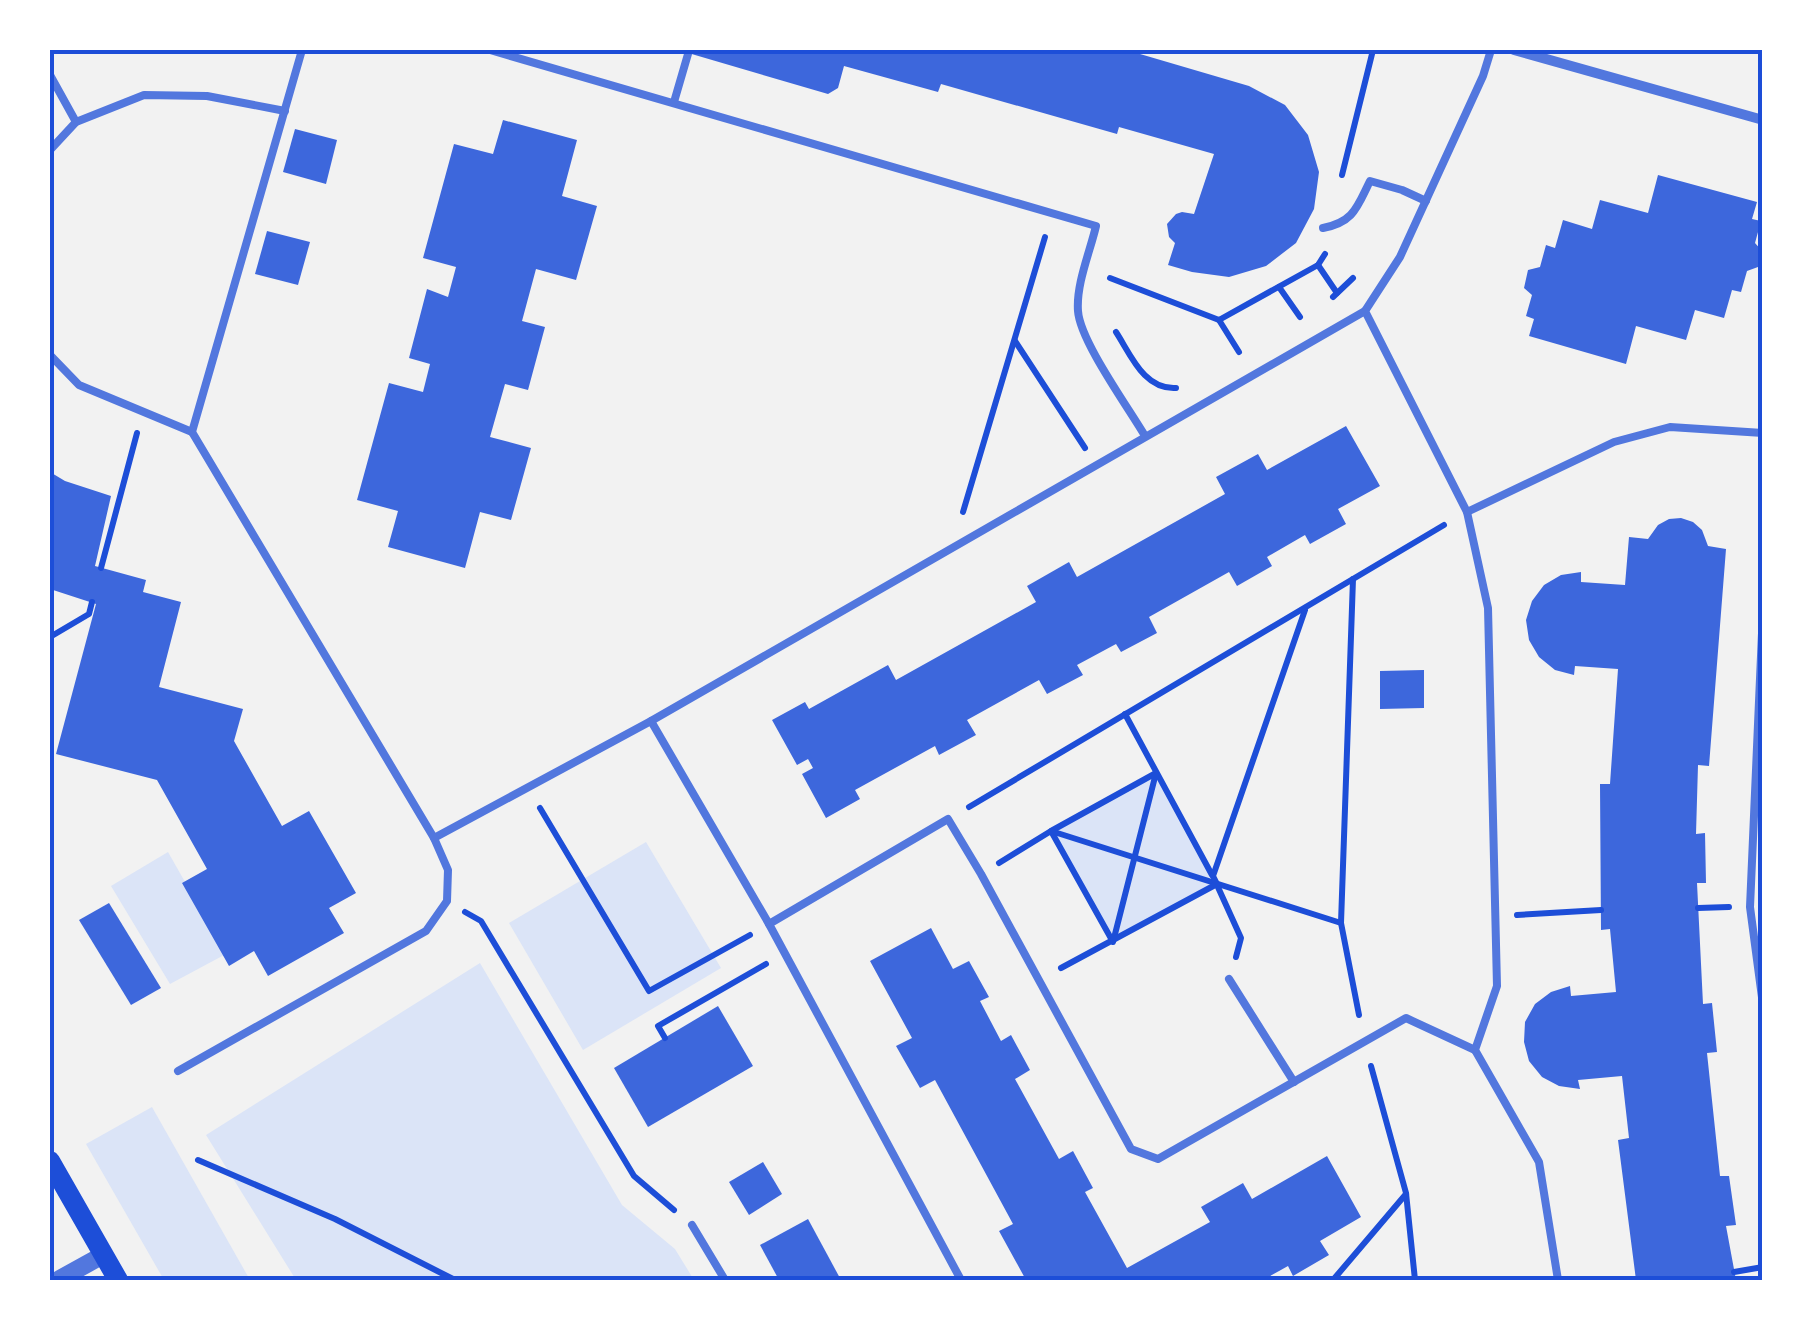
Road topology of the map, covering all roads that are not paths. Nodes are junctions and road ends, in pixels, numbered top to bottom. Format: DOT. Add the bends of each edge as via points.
graph roads {
  1 [pos="302,50"];
  2 [pos="490,50"];
  3 [pos="1491,50"];
  4 [pos="1514,50"];
  5 [pos="688,54"];
  6 [pos="50,75"];
  7 [pos="674,102"];
  8 [pos="284,111"];
  9 [pos="1763,120"];
  10 [pos="76,122"];
  11 [pos="50,150"];
  12 [pos="1426,201"];
  13 [pos="1323,228"];
  14 [pos="1365,311"];
  15 [pos="50,355"];
  16 [pos="192,432"];
  17 [pos="1763,433"];
  18 [pos="1145,436"];
  19 [pos="1467,512"];
  20 [pos="1763,610"];
  21 [pos="1762,633"];
  22 [pos="651,721"];
  23 [pos="434,838"];
  24 [pos="1763,906"];
  25 [pos="1750,907"];
  26 [pos="768,924"];
  27 [pos="1229,979"];
  28 [pos="1763,1005"];
  29 [pos="1475,1050"];
  30 [pos="178,1071"];
  31 [pos="1294,1082"];
  32 [pos="50,1161"];
  33 [pos="692,1225"];
  34 [pos="104,1255"];
  35 [pos="58,1280"];
  36 [pos="118,1280"];
  37 [pos="725,1280"];
  38 [pos="961,1280"];
  39 [pos="1558,1280"];
  1 -- 8 [label="lane"];
  2 -- 7 [label="lane"];
  3 -- 12 [label="lane"];
  4 -- 9 [label="street"];
  5 -- 7 [label="lane"];
  6 -- 10 [label="lane"];
  7 -- 18 [label="lane" via="1096,226 1078,312 1084,336"];
  8 -- 10 [label="lane" via="207,96 144,95"];
  8 -- 16 [label="lane"];
  10 -- 11 [label="lane"];
  12 -- 13 [label="lane" via="1370,181 1355,210"];
  12 -- 14 [label="lane"];
  14 -- 18 [label="lane"];
  14 -- 19 [label="lane"];
  15 -- 16 [label="lane" via="78,385"];
  16 -- 23 [label="lane"];
  17 -- 19 [label="lane" via="1670,427 1614,442"];
  18 -- 22 [label="lane"];
  19 -- 29 [label="lane" via="1488,608 1497,986"];
  20 -- 21 [label="lane"];
  21 -- 25 [label="lane"];
  22 -- 23 [label="lane"];
  22 -- 26 [label="lane"];
  23 -- 30 [label="lane" via="448,870 447,901 426,931"];
  24 -- 25 [label="lane"];
  25 -- 28 [label="lane"];
  26 -- 31 [label="lane" via="948,819 1132,1149 1158,1159"];
  26 -- 38 [label="lane"];
  27 -- 31 [label="lane"];
  29 -- 31 [label="lane" via="1406,1018"];
  29 -- 39 [label="lane" via="1538,1162"];
  32 -- 34 [label="main road"];
  33 -- 37 [label="lane"];
  34 -- 35 [label="street"];
  34 -- 36 [label="main road"];
}
